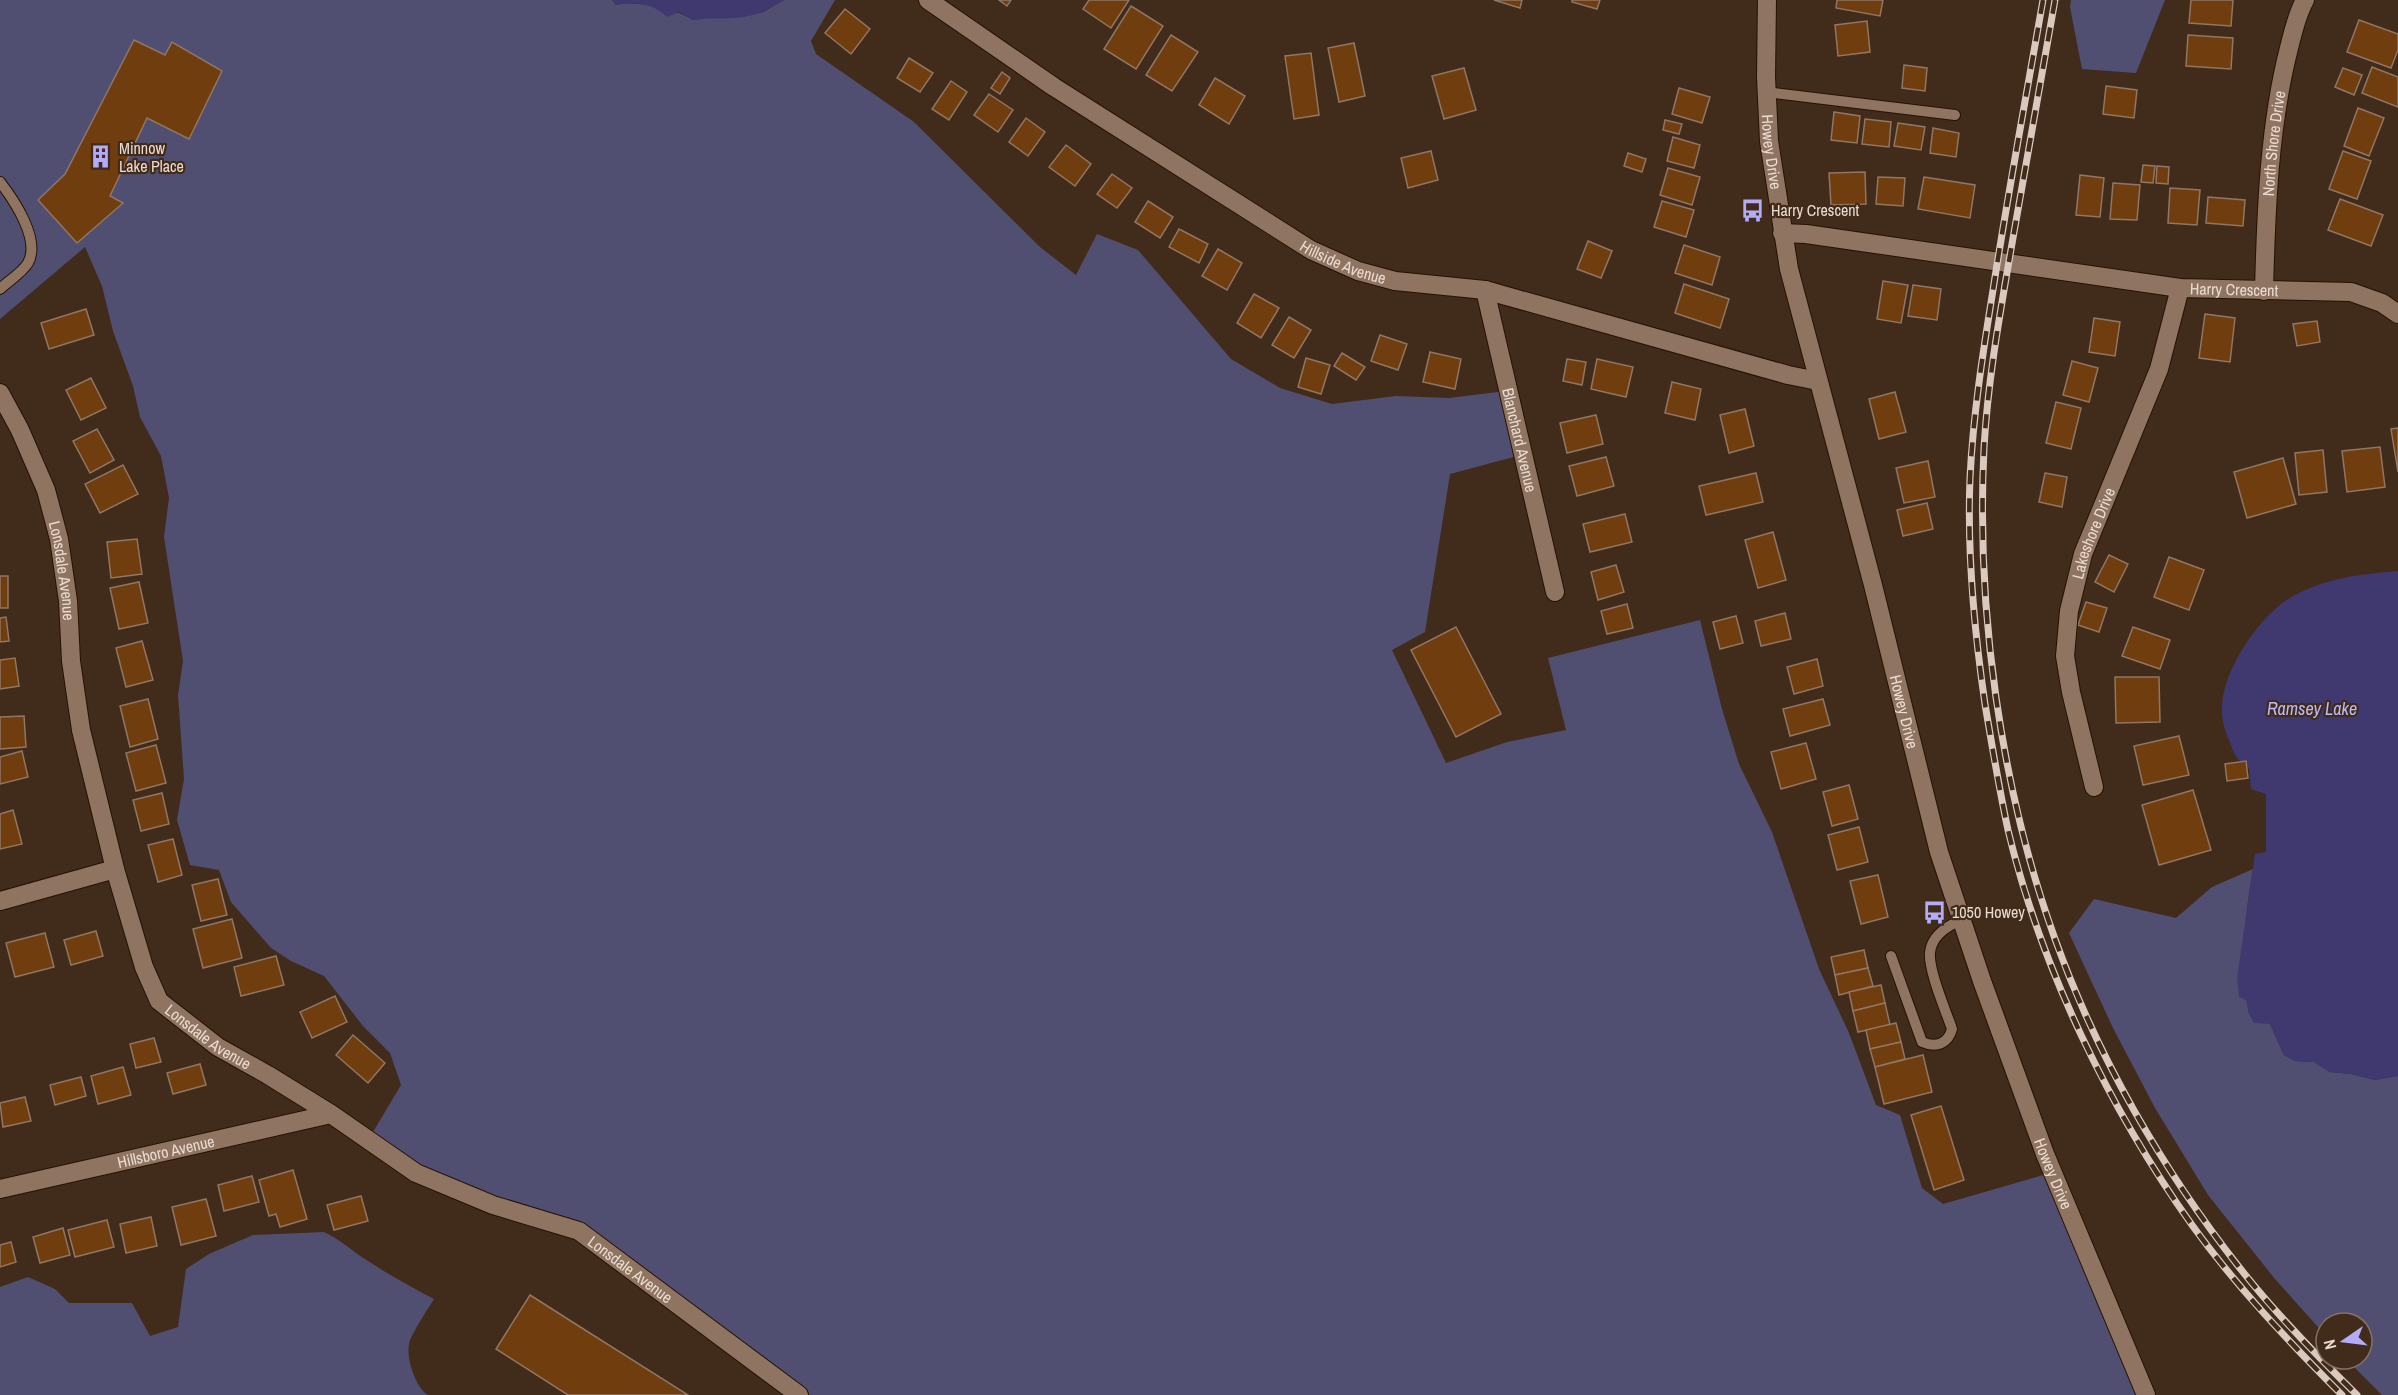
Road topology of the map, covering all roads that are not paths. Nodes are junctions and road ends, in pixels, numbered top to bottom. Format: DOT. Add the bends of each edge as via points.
graph roads {
  1 [pos="928,0"];
  2 [pos="1767,0"];
  3 [pos="2305,0"];
  4 [pos="1766,92"];
  5 [pos="1955,115"];
  6 [pos="0,182"];
  7 [pos="1782,233"];
  8 [pos="2180,288"];
  9 [pos="0,289"];
  10 [pos="1485,290"];
  11 [pos="2264,291"];
  12 [pos="2398,314"];
  13 [pos="1818,381"];
  14 [pos="0,393"];
  15 [pos="1555,592"];
  16 [pos="2094,787"];
  17 [pos="115,869"];
  18 [pos="0,901"];
  19 [pos="1961,920"];
  20 [pos="1891,956"];
  21 [pos="331,1114"];
  22 [pos="0,1189"];
  23 [pos="799,1395"];
  24 [pos="2146,1395"];
  1 -- 10 [label="street, Hillside Avenue" via="1054,87 1311,250 1358,272 1395,281"];
  2 -- 4 [label="street, Howey Drive"];
  3 -- 11 [label="street, North Shore Drive" via="2280,82"];
  4 -- 5 [label="lane"];
  4 -- 7 [label="street, Howey Drive"];
  6 -- 9 [label="lane" via="14,200 33,248 28,264"];
  7 -- 8 [label="street, Harry Crescent"];
  7 -- 13 [label="street, Howey Drive"];
  8 -- 11 [label="street, Harry Crescent"];
  8 -- 16 [label="street, Lakeshore Drive" via="2159,369 2083,554 2069,611 2065,656"];
  10 -- 13 [label="street, Hillside Avenue"];
  10 -- 15 [label="street, Blanchard Avenue"];
  11 -- 12 [label="street, Harry Crescent" via="2351,292 2382,303"];
  13 -- 19 [label="street, Howey Drive" via="1939,852"];
  14 -- 17 [label="street, Lonsdale Avenue" via="46,490 59,539 81,729"];
  17 -- 18 [label="street"];
  17 -- 21 [label="street, Lonsdale Avenue" via="144,967 159,1000 218,1047"];
  19 -- 20 [label="lane" via="1946,927 1930,952 1952,1029 1941,1044 1922,1042"];
  19 -- 24 [label="street, Howey Drive" via="2044,1154"];
  21 -- 22 [label="street, Hillsboro Avenue"];
  21 -- 23 [label="street, Lonsdale Avenue" via="416,1173 493,1205 579,1231"];
}
